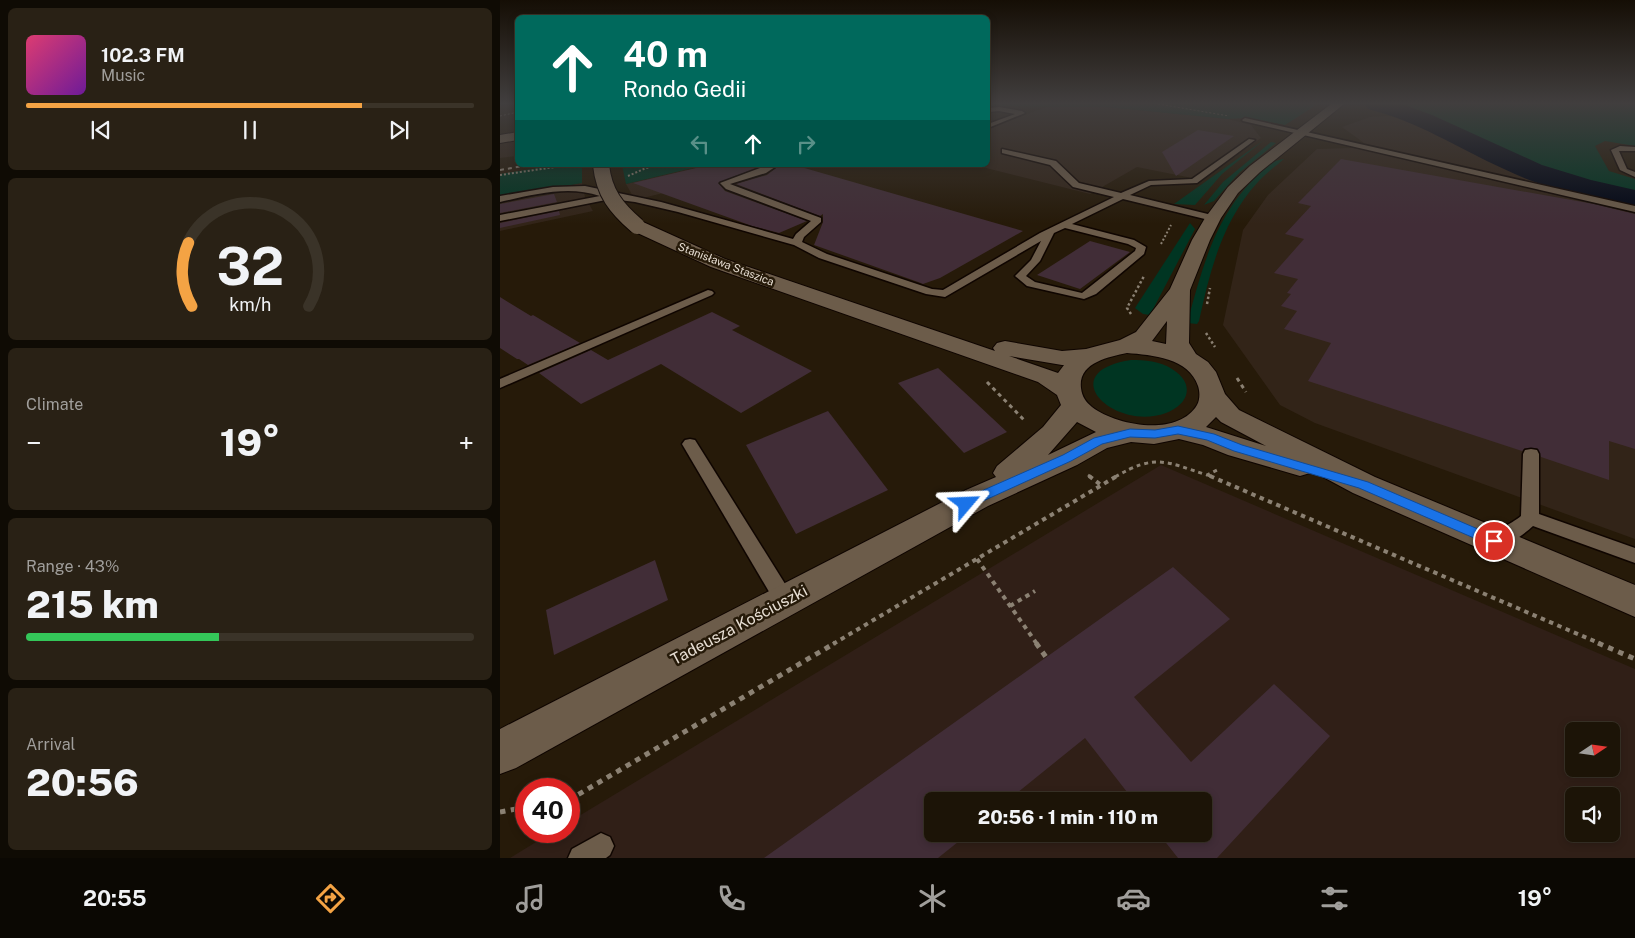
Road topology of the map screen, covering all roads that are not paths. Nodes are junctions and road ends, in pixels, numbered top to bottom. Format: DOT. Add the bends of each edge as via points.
graph roads {
  1 [pos="1246,144"];
  2 [pos="1286,144"];
  3 [pos="1352,144"];
  4 [pos="1635,149"];
  5 [pos="1005,151"];
  6 [pos="601,167"];
  7 [pos="770,167"];
  8 [pos="1635,175"];
  9 [pos="611,196"];
  10 [pos="1122,197"];
  11 [pos="500,199"];
  12 [pos="1635,209"];
  13 [pos="500,218"];
  14 [pos="1213,218"];
  15 [pos="1064,225"];
  16 [pos="1050,232"];
  17 [pos="797,243"];
  18 [pos="1180,290"];
  19 [pos="708,293"];
  20 [pos="886,322"];
  21 [pos="1127,346"];
  22 [pos="1090,356"];
  23 [pos="1187,359"];
  24 [pos="500,384"];
  25 [pos="1213,396"];
  26 [pos="1071,398"];
  27 [pos="1178,430"];
  28 [pos="1130,433"];
  29 [pos="690,444"];
  30 [pos="1531,454"];
  31 [pos="1364,485"];
  32 [pos="977,498"];
  33 [pos="1530,518"];
  34 [pos="1494,541"];
  35 [pos="1635,556"];
  36 [pos="785,601"];
  37 [pos="1635,601"];
  38 [pos="500,752"];
  1 -- 10 [label="lane" via="1194,182 1149,183"];
  2 -- 14 [label="street" via="1233,190"];
  3 -- 12 [label="lane"];
  4 -- 8 [label="lane" via="1615,150 1624,170"];
  5 -- 10 [label="lane" via="1053,163 1076,185"];
  6 -- 20 [label="street, Stanisława Staszica, bridge" via="607,195 619,211 638,226 718,262"];
  7 -- 17 [label="lane" via="724,183 818,220 800,236"];
  9 -- 11 [label="lane" via="574,188"];
  9 -- 13 [label="lane"];
  9 -- 17 [label="lane" via="666,204"];
  10 -- 14 [label="lane"];
  10 -- 15 [label="lane"];
  14 -- 18 [label="street"];
  15 -- 16 [label="lane"];
  15 -- 16 [label="lane" via="1131,242 1141,247 1140,252 1092,292 1078,296 1031,284 1020,276 1036,261"];
  16 -- 17 [label="lane" via="944,294 823,256"];
  18 -- 21 [label="street" via="1144,337"];
  18 -- 23 [label="street" via="1177,344"];
  19 -- 24 [label="lane"];
  20 -- 22 [label="street, Stanisława Staszica" via="1028,353 1062,358"];
  20 -- 26 [label="street, Stanisława Staszica" via="1048,377"];
  21 -- 22 [label="street"];
  21 -- 23 [label="street" via="1162,350"];
  22 -- 26 [label="street" via="1077,365 1069,377"];
  23 -- 25 [label="street" via="1201,369 1210,382"];
  25 -- 27 [label="street" via="1209,409 1196,421"];
  25 -- 31 [label="street" via="1230,416"];
  26 -- 28 [label="street" via="1087,417 1106,428"];
  26 -- 32 [label="street, Tadeusza Kościuszki" via="1064,422 1045,443"];
  27 -- 28 [label="street" via="1155,434"];
  27 -- 31 [label="street" via="1210,436 1238,448"];
  28 -- 32 [label="street, Tadeusza Kościuszki" via="1098,441"];
  29 -- 36 [label="lane"];
  30 -- 33 [label="lane"];
  31 -- 34 [label="street"];
  32 -- 36 [label="street, Tadeusza Kościuszki"];
  33 -- 34 [label="lane" via="1518,530"];
  33 -- 35 [label="lane"];
  34 -- 37 [label="street"];
  36 -- 38 [label="street, Tadeusza Kościuszki"];
}
